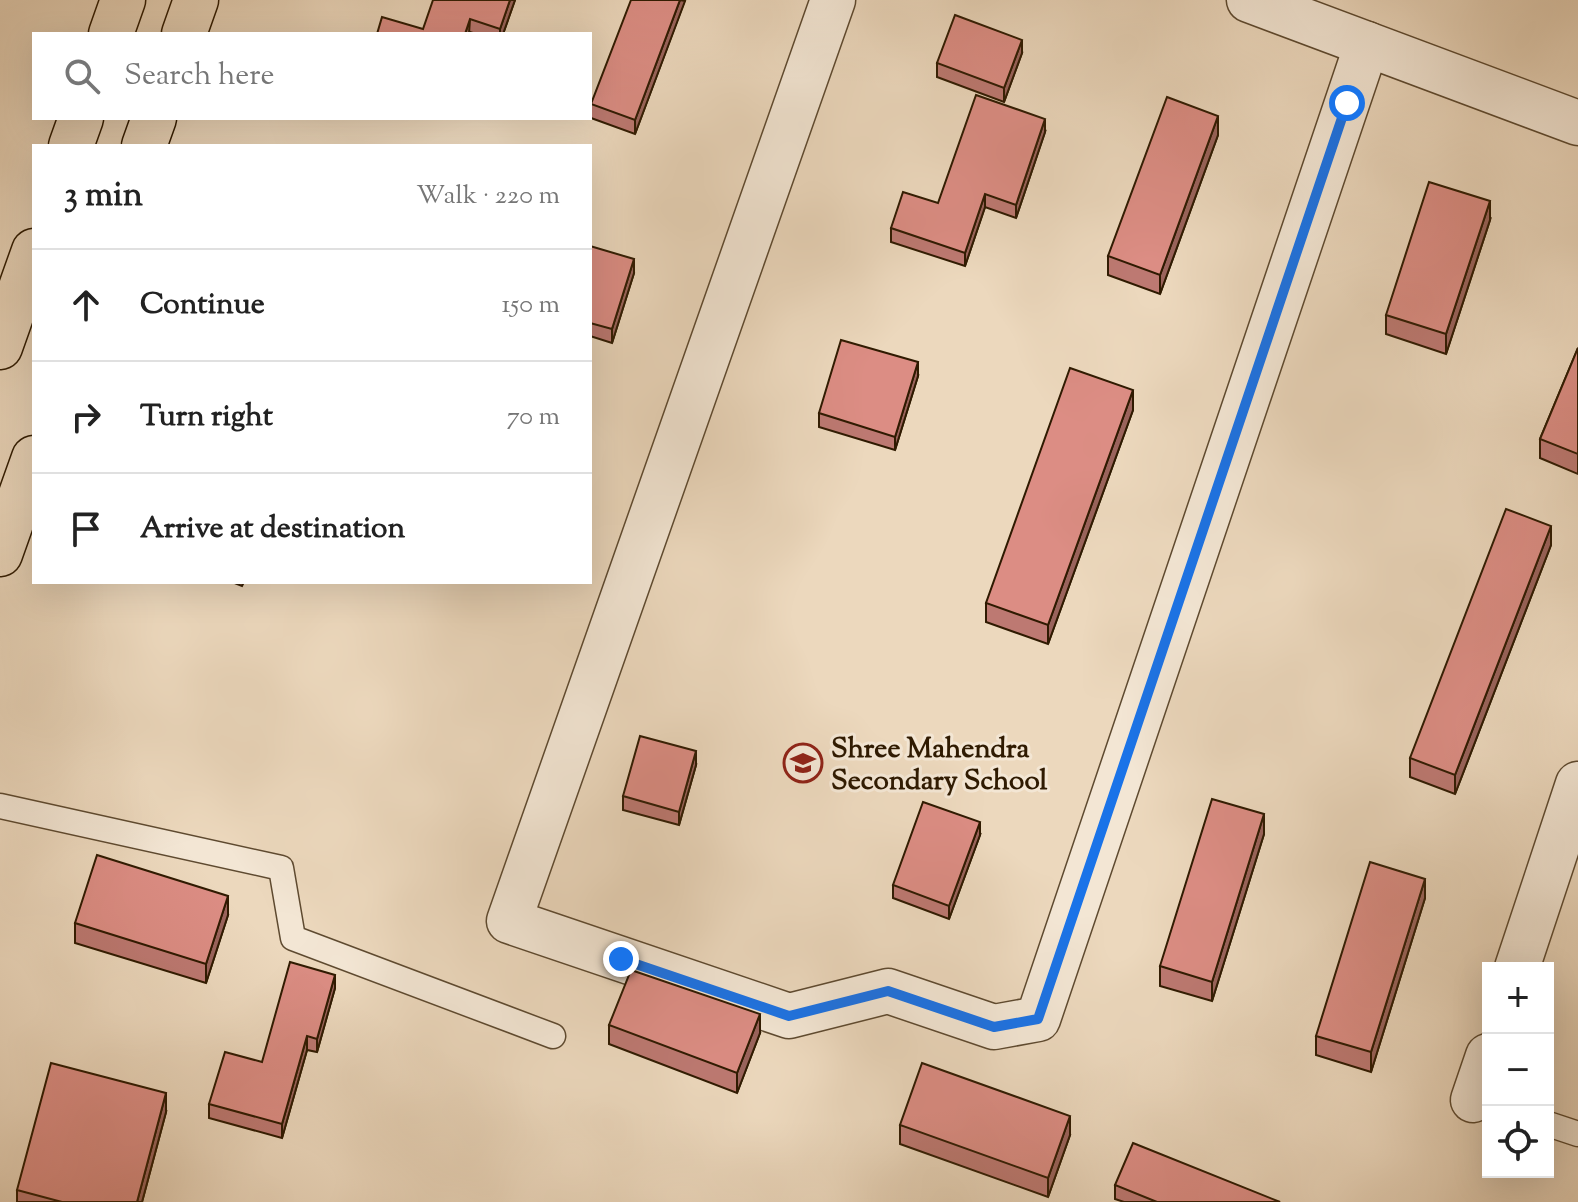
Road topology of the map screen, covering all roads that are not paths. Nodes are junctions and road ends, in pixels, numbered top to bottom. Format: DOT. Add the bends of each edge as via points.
graph roads {
  1 [pos="123,0"];
  2 [pos="196,0"];
  3 [pos="833,0"];
  4 [pos="1249,0"];
  5 [pos="112,32"];
  6 [pos="185,32"];
  7 [pos="1367,44"];
  8 [pos="80,120"];
  9 [pos="153,120"];
  10 [pos="1578,123"];
  11 [pos="72,144"];
  12 [pos="145,144"];
  13 [pos="32,257"];
  14 [pos="0,347"];
  15 [pos="32,464"];
  16 [pos="0,554"];
  17 [pos="1578,784"];
  18 [pos="0,806"];
  19 [pos="1519,962"];
  20 [pos="553,1036"];
  21 [pos="1554,1126"];
  22 [pos="1578,1134"];
  1 -- 5 [label="highway"];
  2 -- 6 [label="highway"];
  3 -- 7 [label="street" via="509,921 789,1016 888,991 994,1027 1038,1019"];
  4 -- 7 [label="street"];
  7 -- 10 [label="street"];
  8 -- 11 [label="highway"];
  9 -- 12 [label="highway"];
  13 -- 14 [label="highway"];
  15 -- 16 [label="highway"];
  17 -- 19 [label="street"];
  18 -- 20 [label="lane" via="281,868 293,938"];
  21 -- 22 [label="lane"];
}
